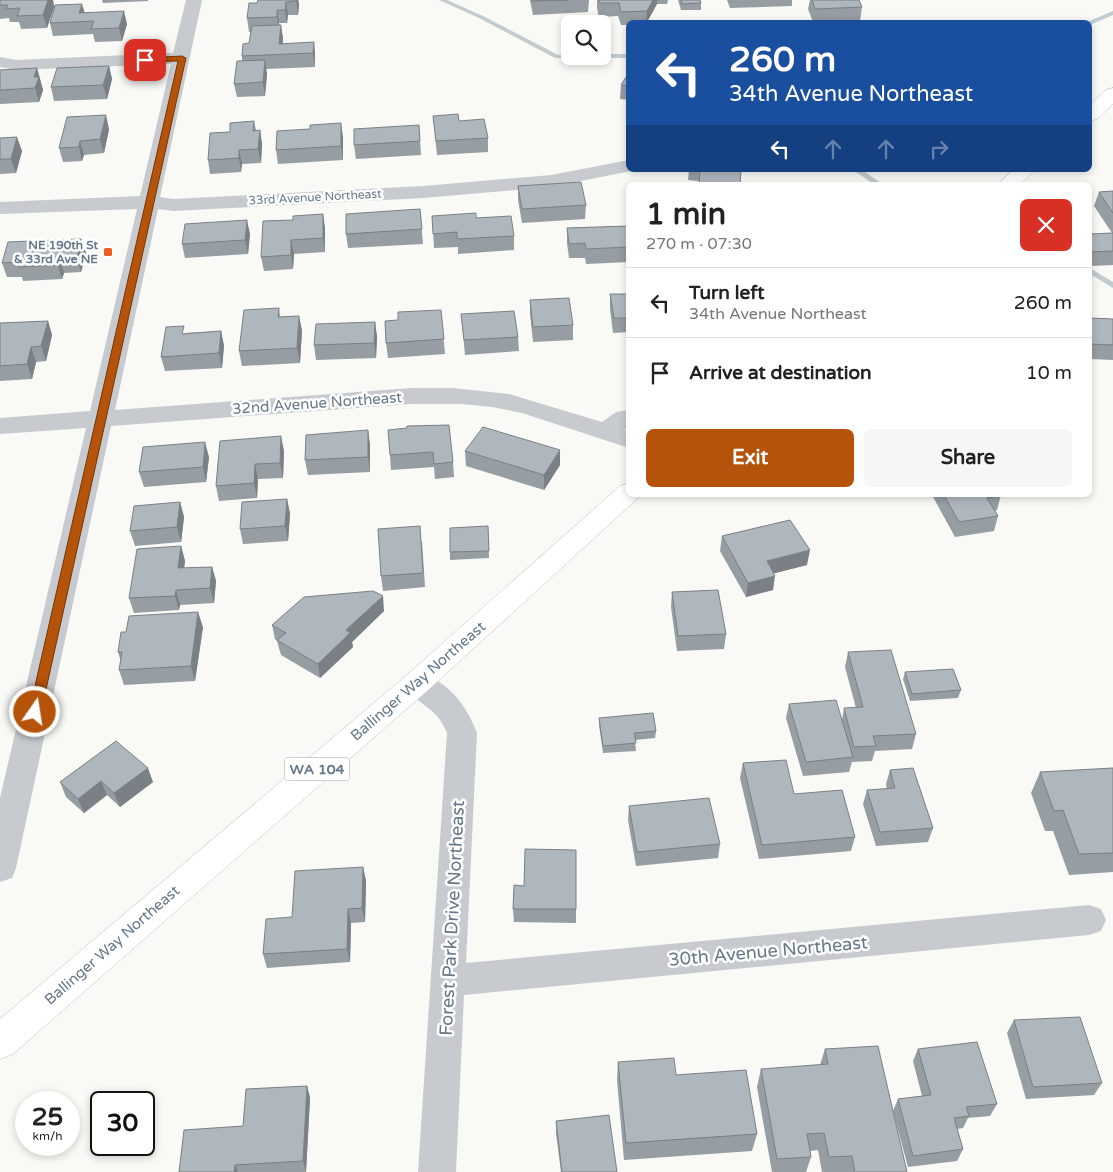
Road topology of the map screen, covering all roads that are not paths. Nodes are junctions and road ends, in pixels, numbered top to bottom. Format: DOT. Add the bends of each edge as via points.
graph roads {
  1 [pos="194,0"];
  2 [pos="182,58"];
  3 [pos="0,62"];
  4 [pos="1113,94"];
  5 [pos="1092,113"];
  6 [pos="626,167"];
  7 [pos="1023,172"];
  8 [pos="1011,182"];
  9 [pos="148,202"];
  10 [pos="0,208"];
  11 [pos="626,418"];
  12 [pos="100,420"];
  13 [pos="0,426"];
  14 [pos="604,432"];
  15 [pos="626,439"];
  16 [pos="626,495"];
  17 [pos="417,683"];
  18 [pos="0,868"];
  19 [pos="1089,920"];
  20 [pos="448,981"];
  21 [pos="0,1042"];
  22 [pos="437,1172"];
  1 -- 2 [label="street"];
  2 -- 3 [label="street" via="16,65"];
  2 -- 9 [label="street"];
  4 -- 5 [label="main road"];
  6 -- 9 [label="street, 33rd Avenue Northeast" via="551,181 423,192 173,204"];
  7 -- 8 [label="main road"];
  9 -- 10 [label="street, 33rd Avenue Northeast"];
  9 -- 12 [label="street"];
  11 -- 14 [label="street"];
  12 -- 13 [label="street, 32nd Avenue Northeast"];
  12 -- 14 [label="street, 32nd Avenue Northeast" via="411,396 460,396 493,399"];
  12 -- 18 [label="street"];
  14 -- 15 [label="street, 32nd Avenue Northeast"];
  16 -- 17 [label="main road, Ballinger Way Northeast / WA 104"];
  17 -- 20 [label="street, Forest Park Drive Northeast" via="456,714 462,733"];
  17 -- 21 [label="main road, Ballinger Way Northeast / WA 104"];
  19 -- 20 [label="street, 30th Avenue Northeast"];
  20 -- 22 [label="street, Forest Park Drive Northeast"];
}
